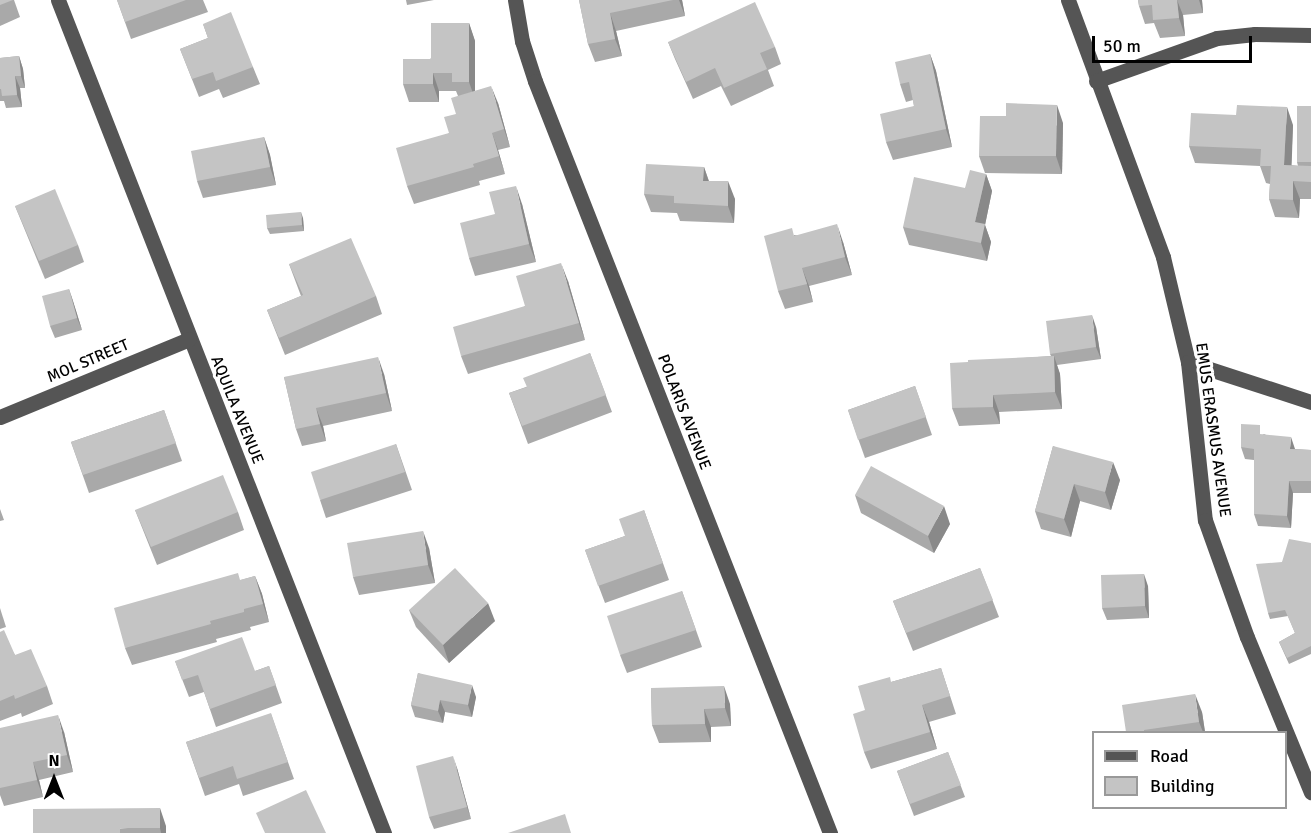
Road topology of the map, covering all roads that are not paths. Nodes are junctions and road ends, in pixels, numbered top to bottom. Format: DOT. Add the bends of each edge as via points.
graph roads {
  1 [pos="58,0"];
  2 [pos="515,0"];
  3 [pos="1068,0"];
  4 [pos="1311,36"];
  5 [pos="1096,81"];
  6 [pos="189,339"];
  7 [pos="1188,362"];
  8 [pos="1311,402"];
  9 [pos="0,417"];
  10 [pos="1286,731"];
  11 [pos="1287,734"];
  12 [pos="1311,792"];
  13 [pos="384,833"];
  14 [pos="831,833"];
  1 -- 6 [label="street, AQUILA AVENUE"];
  2 -- 14 [label="street, POLARIS AVENUE" via="522,41 535,81"];
  3 -- 5 [label="street, EMUS ERASMUS AVENUE"];
  4 -- 5 [label="street" via="1255,34 1217,38"];
  5 -- 7 [label="street, EMUS ERASMUS AVENUE" via="1163,257"];
  6 -- 9 [label="street, MOL STREET"];
  6 -- 13 [label="street, AQUILA AVENUE"];
  7 -- 8 [label="street"];
  7 -- 10 [label="street, EMUS ERASMUS AVENUE" via="1205,520"];
  11 -- 12 [label="street, EMUS ERASMUS AVENUE"];
}
